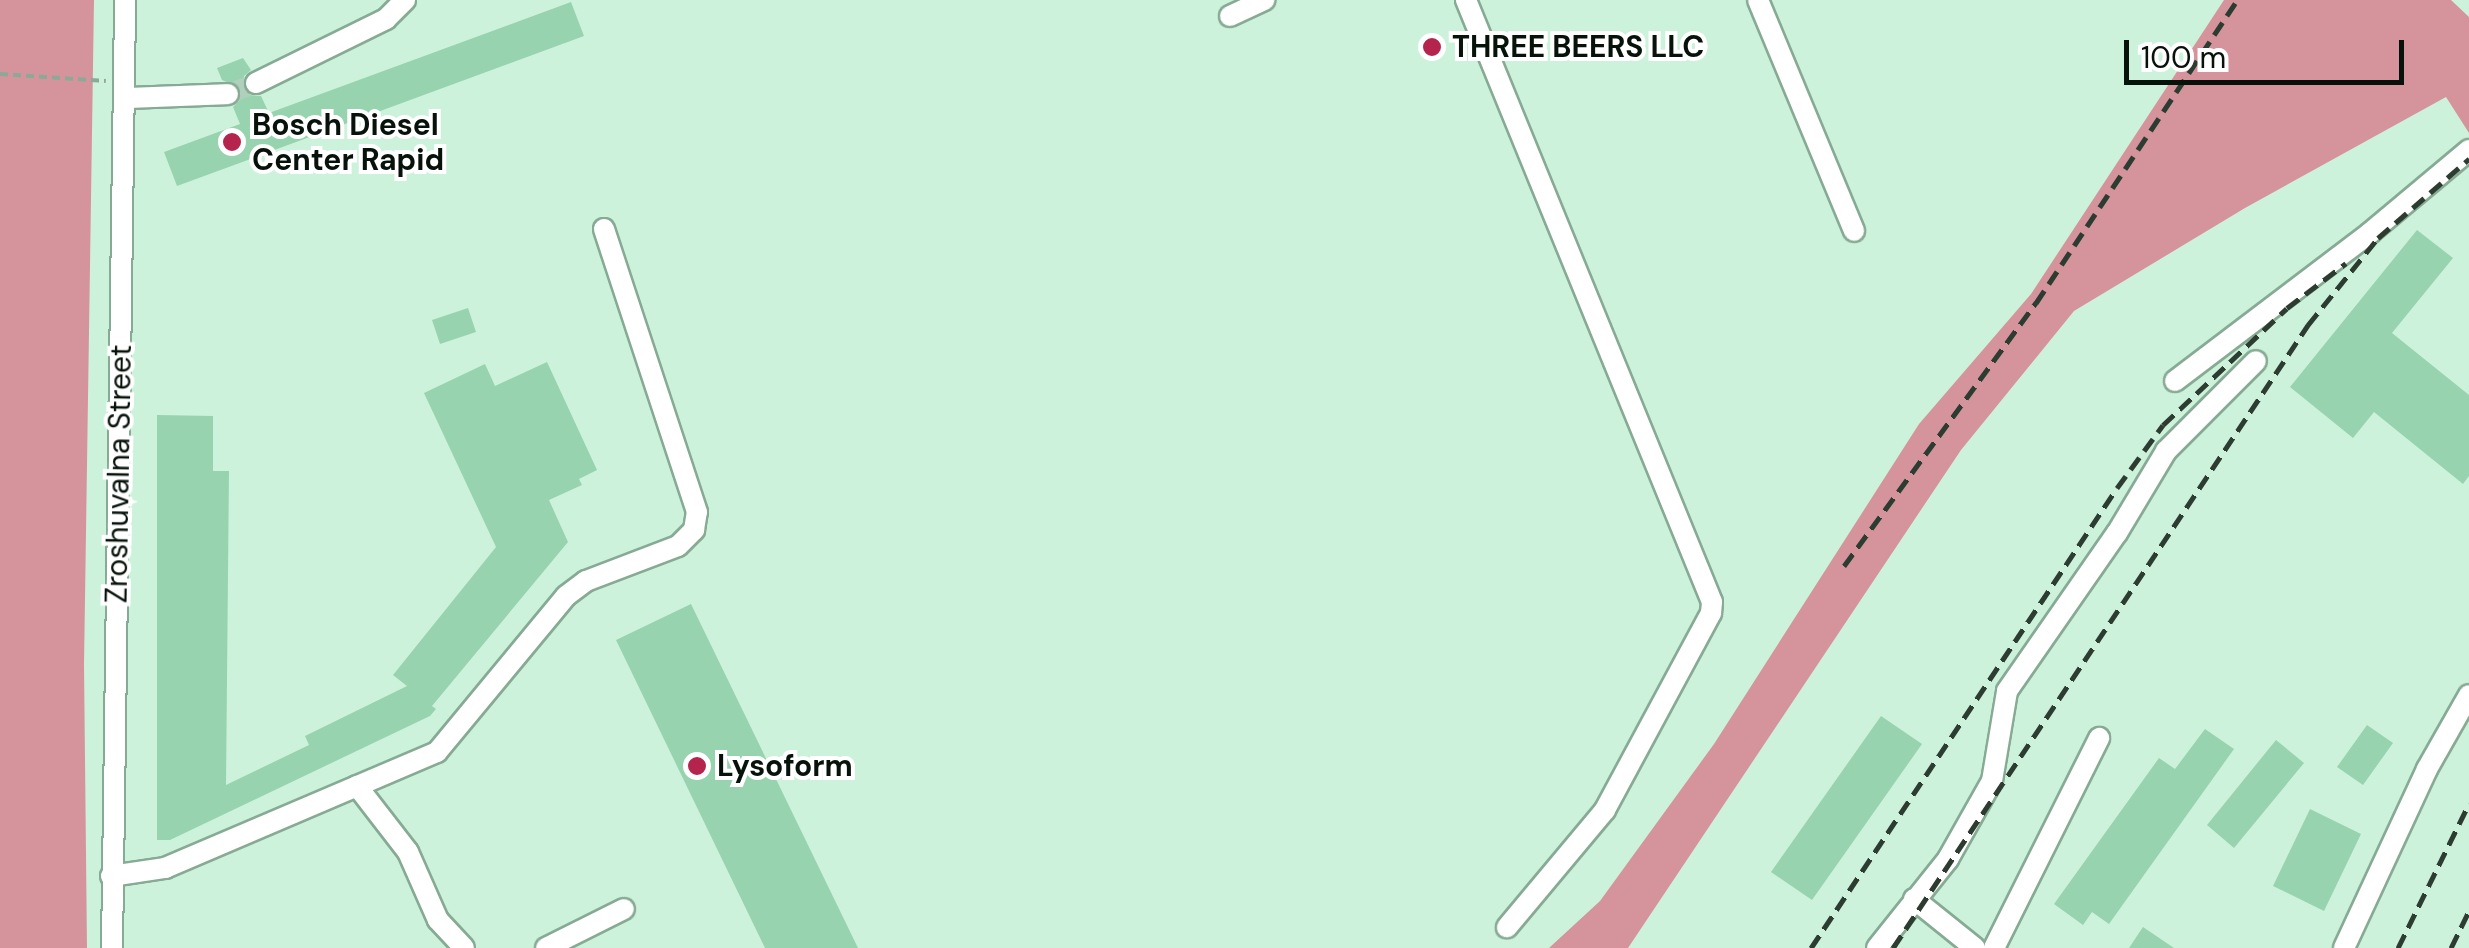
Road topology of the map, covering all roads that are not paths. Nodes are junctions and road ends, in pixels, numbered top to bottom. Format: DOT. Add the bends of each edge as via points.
graph roads {
  1 [pos="126,0"];
  2 [pos="406,0"];
  3 [pos="1264,0"];
  4 [pos="1466,0"];
  5 [pos="1758,0"];
  6 [pos="1230,16"];
  7 [pos="256,83"];
  8 [pos="126,90"];
  9 [pos="228,94"];
  10 [pos="2469,150"];
  11 [pos="604,229"];
  12 [pos="1854,231"];
  13 [pos="2256,361"];
  14 [pos="2175,381"];
  15 [pos="2469,694"];
  16 [pos="2100,738"];
  17 [pos="357,786"];
  18 [pos="111,876"];
  19 [pos="1914,899"];
  20 [pos="624,910"];
  21 [pos="1507,927"];
  22 [pos="112,948"];
  23 [pos="464,948"];
  24 [pos="546,948"];
  25 [pos="1877,948"];
  26 [pos="1975,948"];
  27 [pos="1994,948"];
  28 [pos="2344,948"];
  1 -- 8 [label="street, Zroshuvalna Street"];
  2 -- 7 [label="street" via="386,19"];
  3 -- 6 [label="street"];
  4 -- 21 [label="street" via="1712,602 1605,810"];
  5 -- 12 [label="street"];
  8 -- 9 [label="street"];
  8 -- 18 [label="street, Zroshuvalna Street"];
  10 -- 14 [label="street"];
  11 -- 17 [label="street" via="697,512 694,530 678,546 586,581 566,596 436,752"];
  13 -- 19 [label="street" via="2166,451 2007,691 1992,781 1948,858"];
  15 -- 28 [label="street" via="2427,768"];
  16 -- 27 [label="street"];
  17 -- 18 [label="street" via="166,868"];
  17 -- 23 [label="street" via="408,852 438,920"];
  18 -- 22 [label="street, Zroshuvalna Street"];
  19 -- 25 [label="street"];
  19 -- 26 [label="street"];
  20 -- 24 [label="street"];
}
